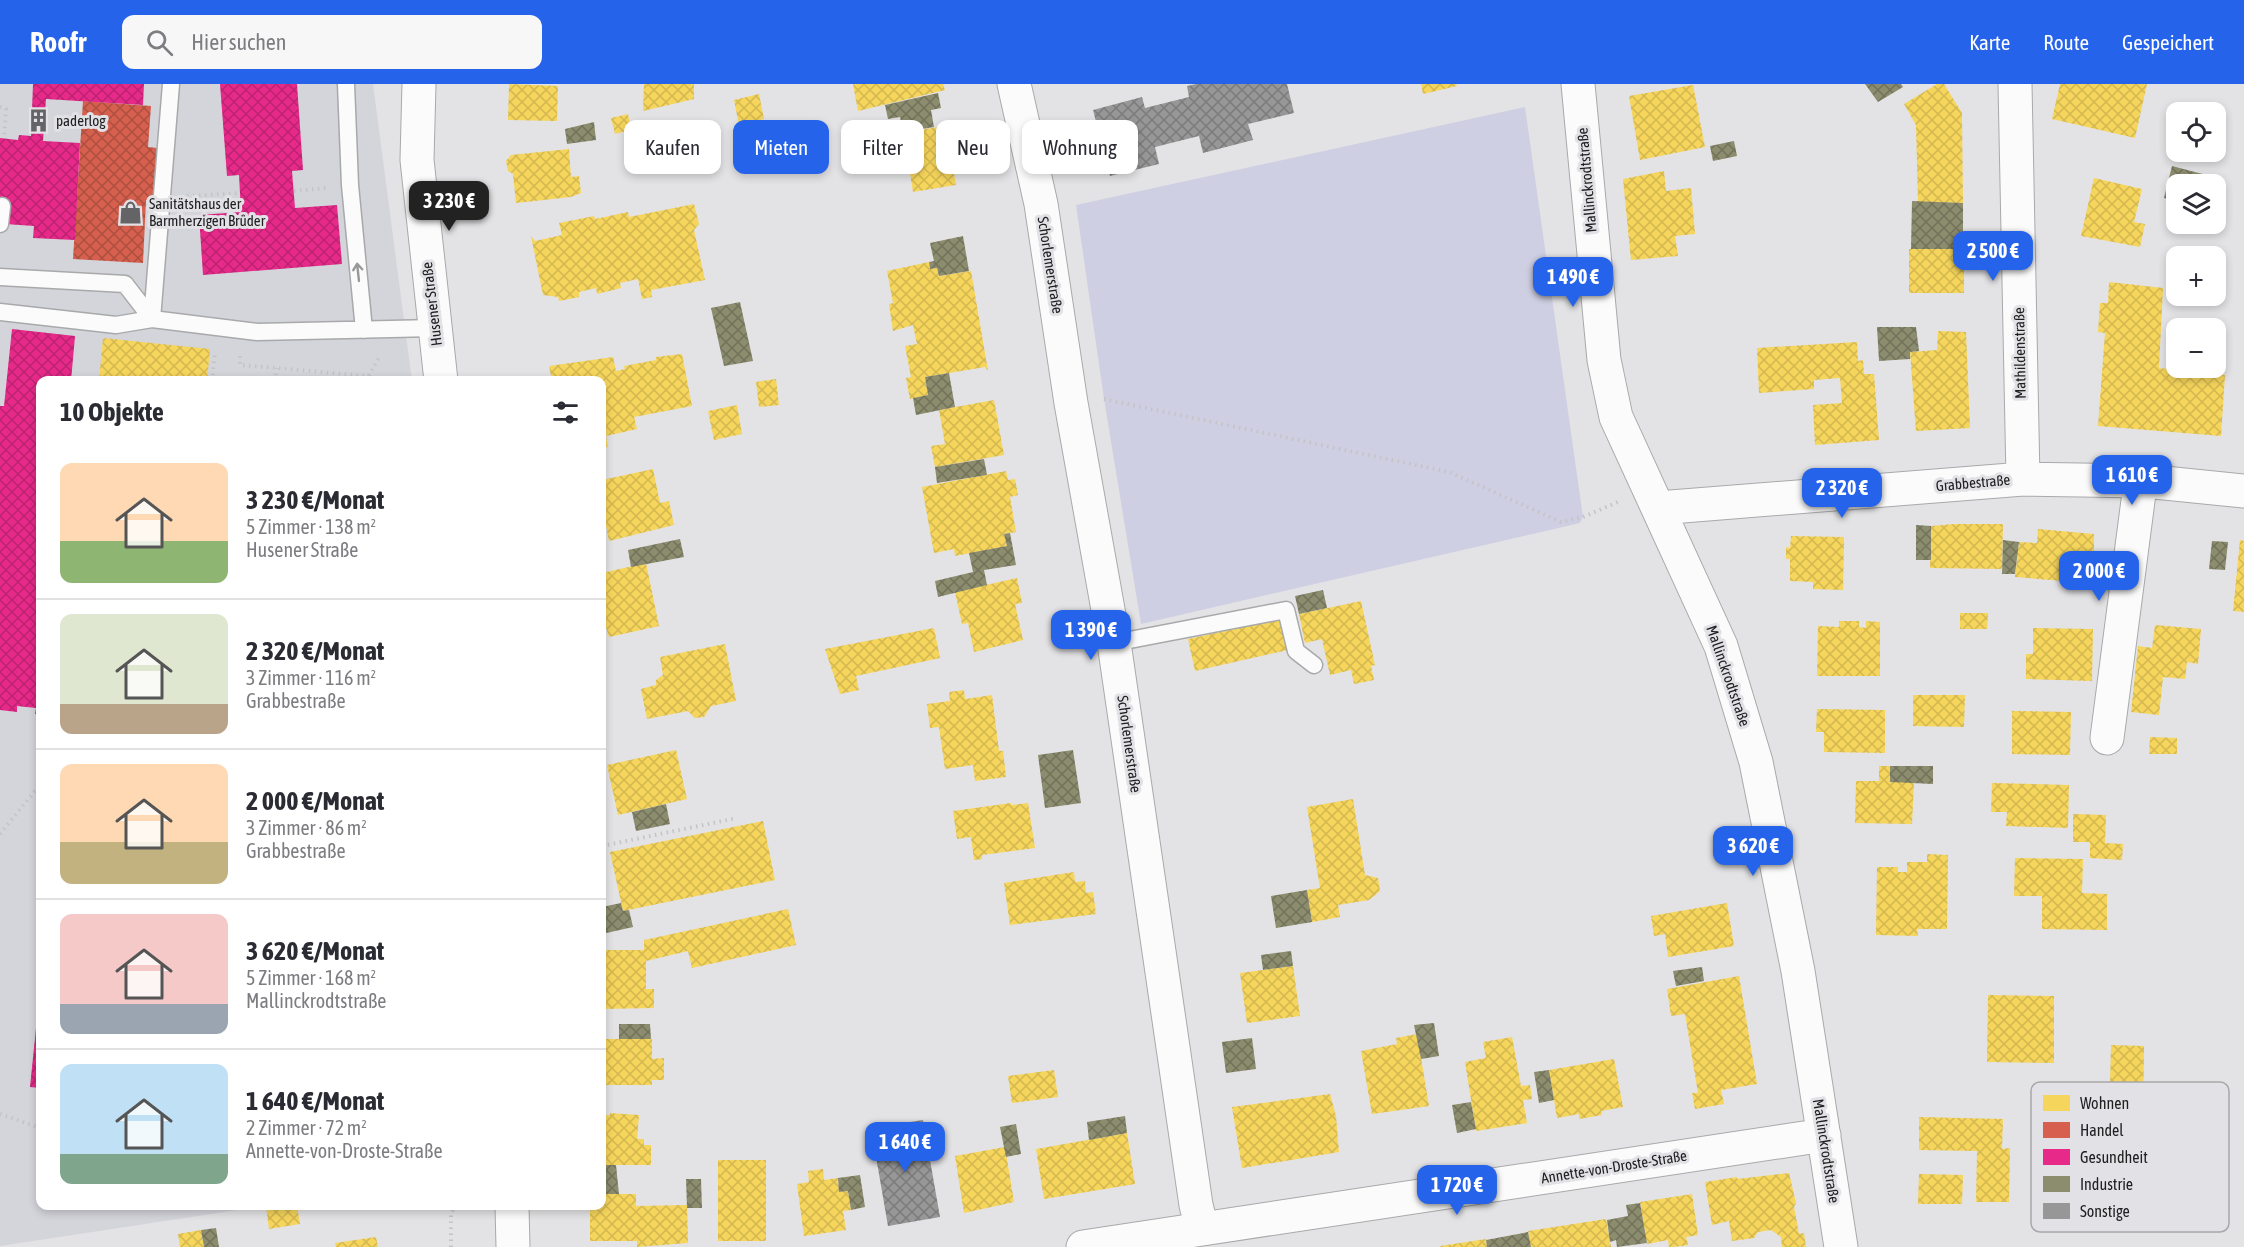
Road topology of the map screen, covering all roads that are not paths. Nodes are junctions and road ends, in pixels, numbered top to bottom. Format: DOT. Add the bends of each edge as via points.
graph roads {
  1 [pos="171,84"];
  2 [pos="346,84"];
  3 [pos="419,84"];
  4 [pos="1014,84"];
  5 [pos="1578,84"];
  6 [pos="2015,84"];
  7 [pos="2,206"];
  8 [pos="0,224"];
  9 [pos="0,277"];
  10 [pos="0,312"];
  11 [pos="152,320"];
  12 [pos="435,328"];
  13 [pos="364,330"];
  14 [pos="440,376"];
  15 [pos="2023,479"];
  16 [pos="2145,481"];
  17 [pos="2244,491"];
  18 [pos="1654,500"];
  19 [pos="1114,643"];
  20 [pos="1314,665"];
  21 [pos="2107,738"];
  22 [pos="1824,1135"];
  23 [pos="512,1210"];
  24 [pos="1202,1229"];
  25 [pos="513,1247"];
  26 [pos="1083,1247"];
  27 [pos="1841,1247"];
  1 -- 11 [label="lane"];
  13 -- 2 [label="lane, one-way" via="350,185"];
  3 -- 12 [label="street, Husener Straße" via="417,160"];
  4 -- 19 [label="street, Schorlemerstraße" via="1041,204 1071,403"];
  5 -- 18 [label="street, Mallinckrodtstraße" via="1604,360 1616,417"];
  6 -- 15 [label="street, Mathildenstraße"];
  7 -- 8 [label="lane"];
  9 -- 11 [label="lane" via="125,284"];
  10 -- 11 [label="lane" via="116,325"];
  11 -- 13 [label="lane" via="257,332"];
  12 -- 13 [label="lane"];
  12 -- 14 [label="street, Husener Straße"];
  15 -- 16 [label="street, Grabbestraße"];
  15 -- 18 [label="street, Grabbestraße"];
  16 -- 17 [label="street, Grabbestraße"];
  16 -- 21 [label="street" via="2139,493"];
  18 -- 22 [label="street, Mallinckrodtstraße" via="1721,646 1756,762 1798,971"];
  19 -- 20 [label="lane" via="1286,610 1296,651"];
  19 -- 24 [label="street, Schorlemerstraße"];
  22 -- 24 [label="street, Annette-von-Droste-Straße"];
  22 -- 27 [label="street, Mallinckrodtstraße"];
  23 -- 25 [label="street"];
  24 -- 26 [label="street, Annette-von-Droste-Straße"];
}
